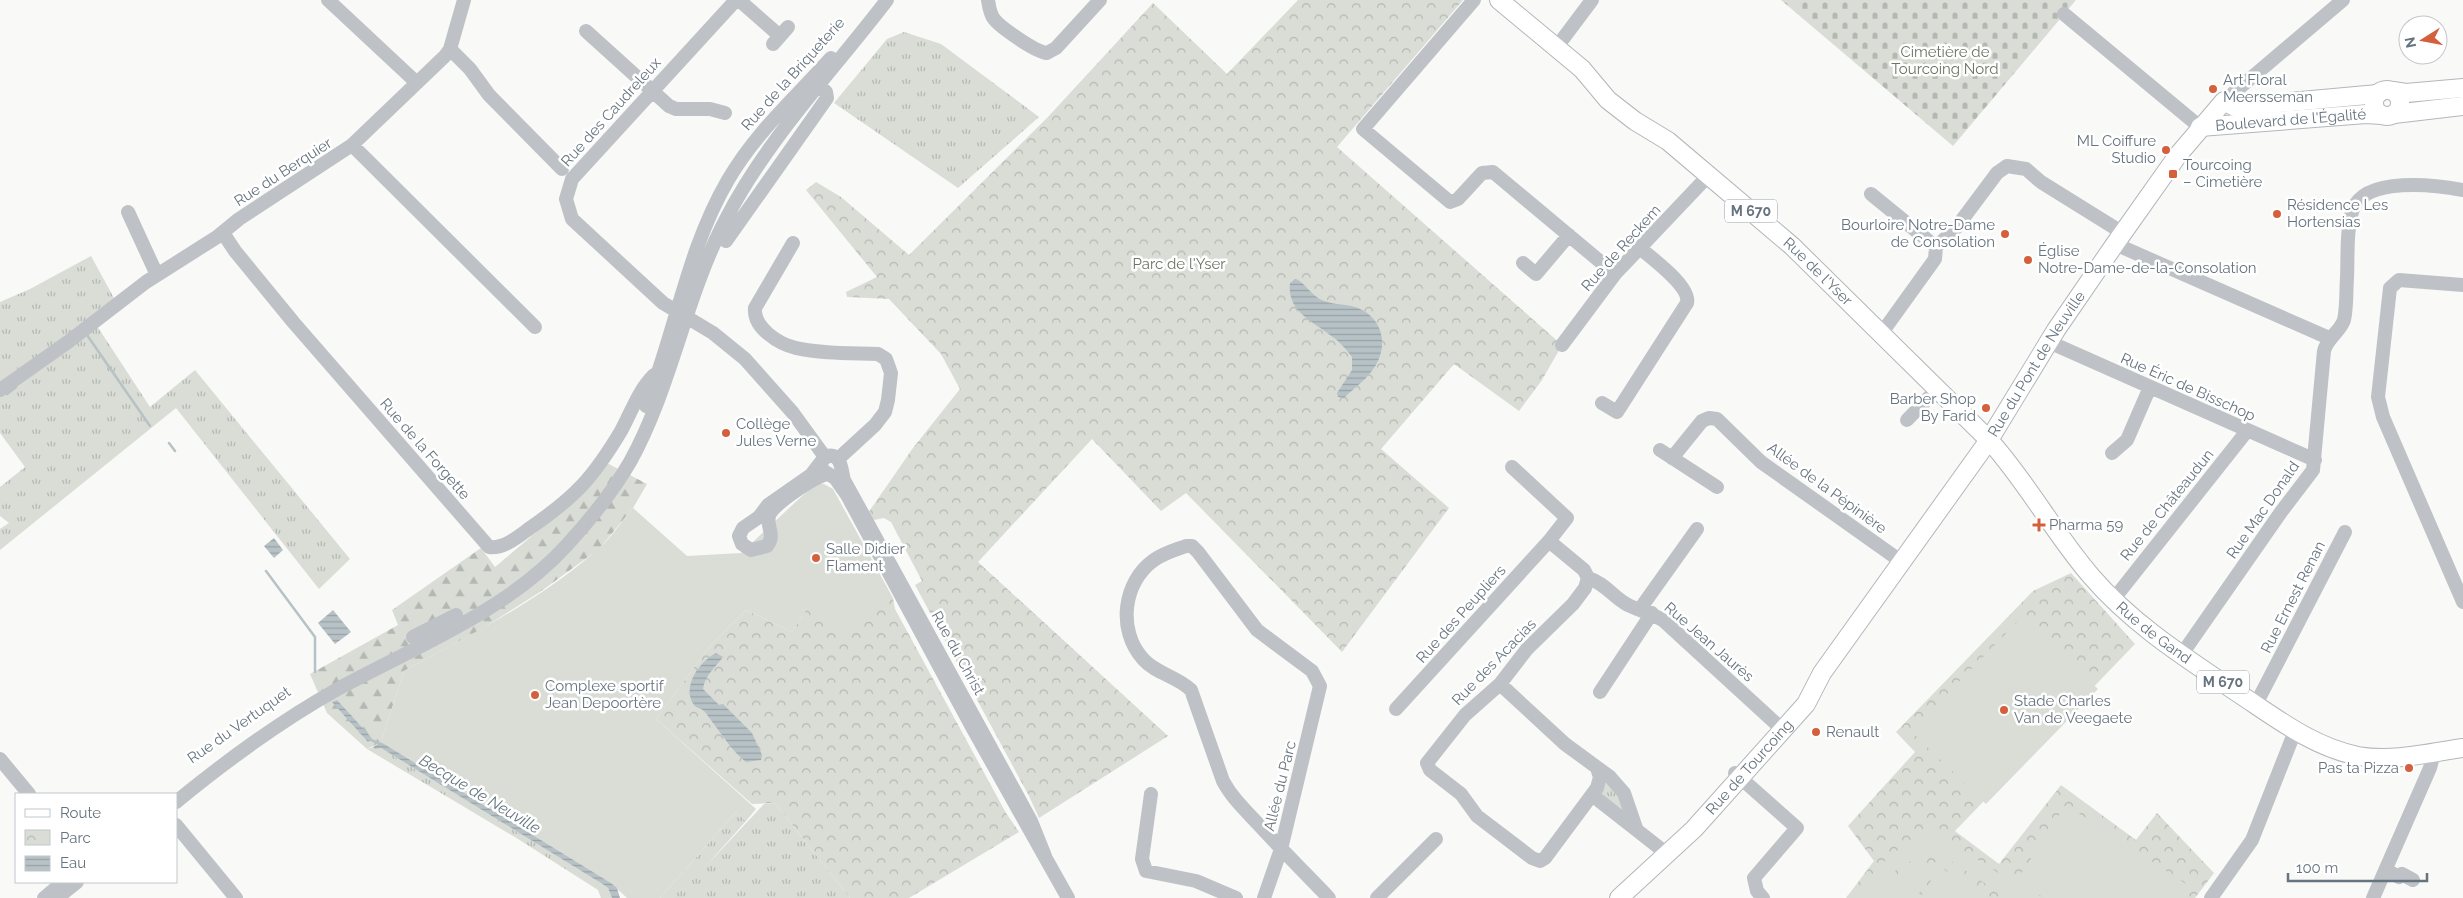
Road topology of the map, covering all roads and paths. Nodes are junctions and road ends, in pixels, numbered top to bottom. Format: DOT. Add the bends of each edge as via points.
graph roads {
  1 [pos="328,0"];
  2 [pos="464,0"];
  3 [pos="880,0"];
  4 [pos="887,0"];
  5 [pos="988,0"];
  6 [pos="1100,0"];
  7 [pos="1474,0"];
  8 [pos="1499,0"];
  9 [pos="1592,0"];
  10 [pos="2343,0"];
  11 [pos="732,1"];
  12 [pos="2064,14"];
  13 [pos="586,31"];
  14 [pos="780,36"];
  15 [pos="1556,48"];
  16 [pos="450,49"];
  17 [pos="833,56"];
  18 [pos="417,83"];
  19 [pos="820,85"];
  20 [pos="2463,88"];
  21 [pos="800,89"];
  22 [pos="652,91"];
  23 [pos="2386,92"];
  24 [pos="2224,101"];
  25 [pos="2463,106"];
  26 [pos="725,113"];
  27 [pos="2388,115"];
  28 [pos="2200,127"];
  29 [pos="352,145"];
  30 [pos="562,169"];
  31 [pos="1709,175"];
  32 [pos="2463,190"];
  33 [pos="1871,194"];
  34 [pos="128,212"];
  35 [pos="223,233"];
  36 [pos="1569,235"];
  37 [pos="2119,239"];
  38 [pos="726,241"];
  39 [pos="794,244"];
  40 [pos="1936,247"];
  41 [pos="1641,249"];
  42 [pos="1523,263"];
  43 [pos="1615,274"];
  44 [pos="157,275"];
  45 [pos="2463,284"];
  46 [pos="681,313"];
  47 [pos="535,327"];
  48 [pos="1881,334"];
  49 [pos="2329,338"];
  50 [pos="2049,342"];
  51 [pos="1562,345"];
  52 [pos="657,370"];
  53 [pos="2150,387"];
  54 [pos="1937,389"];
  55 [pos="0,390"];
  56 [pos="1602,402"];
  57 [pos="1907,420"];
  58 [pos="2247,431"];
  59 [pos="631,435"];
  60 [pos="1989,440"];
  61 [pos="1660,450"];
  62 [pos="2112,454"];
  63 [pos="1672,458"];
  64 [pos="2315,460"];
  65 [pos="831,466"];
  66 [pos="1512,467"];
  67 [pos="1717,488"];
  68 [pos="1696,529"];
  69 [pos="2345,532"];
  70 [pos="1549,541"];
  71 [pos="1902,562"];
  72 [pos="1588,578"];
  73 [pos="2113,600"];
  74 [pos="2462,601"];
  75 [pos="1646,611"];
  76 [pos="2182,654"];
  77 [pos="1833,658"];
  78 [pos="1500,684"];
  79 [pos="330,689"];
  80 [pos="1600,692"];
  81 [pos="2256,704"];
  82 [pos="1396,709"];
  83 [pos="1780,727"];
  84 [pos="2295,731"];
  85 [pos="2463,748"];
  86 [pos="2434,752"];
  87 [pos="0,759"];
  88 [pos="1597,768"];
  89 [pos="1737,774"];
  90 [pos="28,793"];
  91 [pos="172,793"];
  92 [pos="1152,794"];
  93 [pos="1592,795"];
  94 [pos="178,800"];
  95 [pos="178,827"];
  96 [pos="1636,828"];
  97 [pos="1436,839"];
  98 [pos="1281,849"];
  99 [pos="1666,853"];
  100 [pos="2386,870"];
  101 [pos="2413,880"];
  102 [pos="63,883"];
  103 [pos="77,883"];
  104 [pos="44,898"];
  105 [pos="57,898"];
  106 [pos="236,898"];
  107 [pos="1068,898"];
  108 [pos="1236,898"];
  109 [pos="1264,898"];
  110 [pos="1329,898"];
  111 [pos="1377,898"];
  112 [pos="1619,898"];
  113 [pos="1763,898"];
  114 [pos="2211,898"];
  115 [pos="2373,898"];
  1 -- 18 [label="street"];
  2 -- 16 [label="street, Rue du Berquier"];
  3 -- 17 [label="street, Rue de la Briqueterie"];
  4 -- 19 [label="street, Rue de la Briqueterie"];
  5 -- 6 [label="street" via="991,15 997,22 1037,50 1048,53"];
  7 -- 36 [label="street" via="1363,129 1448,202 1456,201 1480,174 1490,171"];
  8 -- 15 [label="main road, Rue de l'Yser / M 670"];
  9 -- 15 [label="street"];
  10 -- 24 [label="street, Rue du Pont de Neuville"];
  11 -- 14 [label="street"];
  11 -- 22 [label="street, Rue des Caudreleux"];
  12 -- 28 [label="street"];
  13 -- 22 [label="street"];
  15 -- 31 [label="main road, Rue de l'Yser / M 670" via="1582,70 1608,100 1668,141"];
  16 -- 18 [label="street, Rue du Berquier"];
  16 -- 30 [label="street"];
  17 -- 19 [label="street" via="820,77"];
  17 -- 21 [label="street, Rue de la Briqueterie"];
  18 -- 29 [label="street, Rue du Berquier"];
  19 -- 21 [label="street"];
  19 -- 38 [label="street, Rue de la Briqueterie" via="827,98"];
  19 -- 46 [label="street, Rue de la Briqueterie" via="740,194"];
  20 -- 23 [label="main road, Boulevard de l'Égalité"];
  21 -- 46 [label="street, Rue de la Briqueterie" via="756,138 727,182 706,227"];
  22 -- 26 [label="street" via="673,108 710,108"];
  22 -- 46 [label="street, Rue des Caudreleux" via="572,179 566,193 566,204 575,223 660,300"];
  23 -- 24 [label="main road, Boulevard de l'Égalité" via="2235,108"];
  23 -- 27 [label="main road" via="2399,97 2400,102"];
  24 -- 28 [label="main road, Rue du Pont de Neuville"];
  25 -- 27 [label="main road, Boulevard de l'Égalité"];
  27 -- 28 [label="main road, Boulevard de l'Égalité"];
  28 -- 37 [label="main road, Rue du Pont de Neuville"];
  29 -- 35 [label="street, Rue du Berquier"];
  29 -- 47 [label="street"];
  31 -- 41 [label="street, Rue de Reckem"];
  31 -- 48 [label="main road, Rue de l'Yser / M 670" via="1792,246"];
  32 -- 49 [label="street" via="2425,185 2397,186 2376,191 2360,200 2352,215 2343,320"];
  33 -- 40 [label="street"];
  34 -- 44 [label="street"];
  35 -- 44 [label="street, Rue du Berquier"];
  35 -- 59 [label="street, Rue de la Forgette" via="294,323 489,547 498,547 524,533 570,499"];
  36 -- 42 [label="street" via="1536,274"];
  36 -- 43 [label="street"];
  37 -- 40 [label="street" via="2029,172 2008,166 1997,172 1956,228"];
  37 -- 49 [label="street"];
  37 -- 50 [label="main road, Rue du Pont de Neuville"];
  39 -- 65 [label="street" via="757,303 755,318 759,326 791,347 878,354 886,359 890,368 888,400 883,417"];
  40 -- 48 [label="street" via="1935,259"];
  41 -- 43 [label="street, Rue de Reckem"];
  41 -- 56 [label="street" via="1682,287 1688,295 1688,303 1617,412"];
  43 -- 51 [label="street, Rue de Reckem"];
  44 -- 55 [label="street, Rue du Berquier"];
  45 -- 74 [label="street" via="2399,280 2390,288 2378,397 2382,417"];
  46 -- 52 [label="street"];
  46 -- 59 [label="street" via="664,383"];
  46 -- 65 [label="street, Rue du Christ" via="713,332 745,360 793,413"];
  48 -- 54 [label="main road, Rue de l'Yser / M 670"];
  49 -- 64 [label="street, Rue Mac Donald" via="2324,351"];
  50 -- 53 [label="street, Rue Éric de Bisschop"];
  50 -- 60 [label="main road, Rue du Pont de Neuville"];
  52 -- 59 [label="street" via="648,402"];
  52 -- 59 [label="street, Rue de la Forgette" via="641,389 629,415"];
  53 -- 58 [label="street, Rue Éric de Bisschop"];
  53 -- 62 [label="street" via="2127,440"];
  54 -- 57 [label="street"];
  54 -- 60 [label="main road, Rue de l'Yser / M 670"];
  58 -- 64 [label="street, Rue Éric de Bisschop"];
  58 -- 73 [label="street, Rue de Châteaudun"];
  59 -- 79 [label="street" via="611,476 585,512 519,576"];
  59 -- 79 [label="street" via="634,442 629,463 563,549 523,584 484,610"];
  60 -- 71 [label="main road, Rue du Pont de Neuville"];
  60 -- 73 [label="main road, Rue de Gand / M 670" via="2075,556"];
  61 -- 63 [label="street"];
  63 -- 67 [label="street"];
  63 -- 71 [label="street, Allée de la Pépinière" via="1698,424 1709,418 1717,419 1765,465"];
  64 -- 76 [label="street, Rue Mac Donald" via="2313,470"];
  65 -- 65 [label="street" via="811,474 768,505 742,528 739,536 742,544 750,550 767,546 771,539 768,519 772,510"];
  65 -- 107 [label="street, Rue du Christ"];
  66 -- 70 [label="street" via="1567,518"];
  68 -- 75 [label="street"];
  69 -- 81 [label="street, Rue Ernest Renan"];
  70 -- 72 [label="street, Rue Jean Jaurès" via="1584,570"];
  70 -- 82 [label="street, Rue des Peupliers"];
  71 -- 77 [label="main road, Rue du Pont de Neuville"];
  72 -- 75 [label="street, Rue Jean Jaurès" via="1601,583 1629,605"];
  72 -- 78 [label="street, Rue des Acacias" via="1573,604 1527,649"];
  73 -- 76 [label="main road, Rue de Gand / M 670" via="2143,627"];
  75 -- 80 [label="street"];
  75 -- 83 [label="street, Rue Jean Jaurès" via="1664,621"];
  76 -- 81 [label="main road, Rue de Gand / M 670"];
  77 -- 83 [label="main road, Rue de Tourcoing"];
  78 -- 88 [label="street" via="1565,744"];
  78 -- 93 [label="street, Rue des Acacias" via="1465,715 1429,759 1430,770 1461,794 1477,816 1540,861"];
  79 -- 91 [label="street, Rue du Vertuquet" via="243,740"];
  79 -- 94 [label="street, Rue du Vertuquet"];
  81 -- 84 [label="main road, Rue de Gand / M 670"];
  83 -- 89 [label="main road, Rue de Tourcoing"];
  84 -- 86 [label="main road, Rue de Gand / M 670" via="2324,745 2364,757"];
  84 -- 114 [label="street" via="2252,840"];
  85 -- 86 [label="main road, Rue de Gand / M 670"];
  86 -- 100 [label="street"];
  87 -- 90 [label="street"];
  88 -- 93 [label="street" via="1600,782"];
  88 -- 96 [label="street" via="1610,776 1622,790"];
  89 -- 99 [label="main road, Rue de Tourcoing" via="1690,822"];
  89 -- 113 [label="street" via="1797,828 1754,878"];
  92 -- 108 [label="street" via="1142,859 1146,872 1196,881"];
  93 -- 96 [label="street"];
  95 -- 106 [label="street"];
  96 -- 99 [label="street"];
  97 -- 111 [label="street"];
  98 -- 98 [label="street, Allée du Parc" via="1319,697 1319,681 1312,671 1262,635 1198,552 1192,546 1186,546 1155,559 1139,574 1127,601 1128,630 1137,652 1148,664 1191,690 1223,781 1244,810"];
  98 -- 109 [label="street, Allée du Parc"];
  98 -- 110 [label="street"];
  99 -- 112 [label="main road, Rue de Tourcoing"];
  100 -- 101 [label="street"];
  100 -- 115 [label="street"];
  102 -- 104 [label="street"];
  103 -- 105 [label="street"];
}
